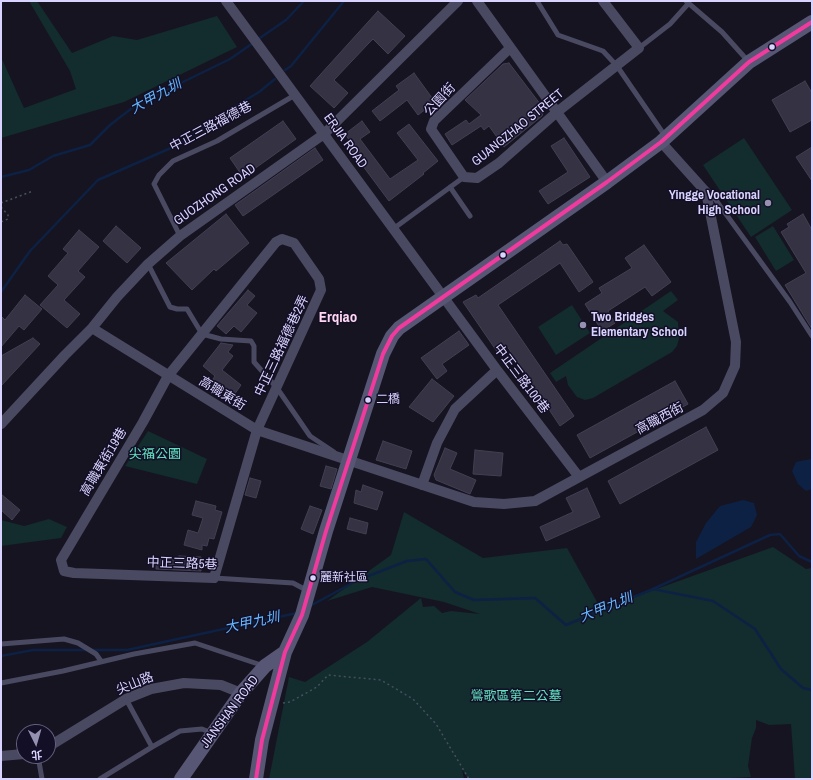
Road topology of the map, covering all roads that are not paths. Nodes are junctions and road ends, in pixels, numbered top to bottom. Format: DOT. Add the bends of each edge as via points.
graph roads {
  1 [pos="226,1"];
  2 [pos="458,1"];
  3 [pos="477,1"];
  4 [pos="537,1"];
  5 [pos="603,1"];
  6 [pos="687,2"];
  7 [pos="812,22"];
  8 [pos="510,48"];
  9 [pos="639,48"];
  10 [pos="748,62"];
  11 [pos="617,66"];
  12 [pos="295,95"];
  13 [pos="557,112"];
  14 [pos="324,134"];
  15 [pos="663,139"];
  16 [pos="464,177"];
  17 [pos="607,182"];
  18 [pos="450,187"];
  19 [pos="706,192"];
  20 [pos="470,216"];
  21 [pos="393,229"];
  22 [pos="180,236"];
  23 [pos="148,264"];
  24 [pos="443,296"];
  25 [pos="92,328"];
  26 [pos="202,334"];
  27 [pos="812,336"];
  28 [pos="497,370"];
  29 [pos="168,376"];
  30 [pos="277,388"];
  31 [pos="1,424"];
  32 [pos="257,430"];
  33 [pos="348,461"];
  34 [pos="579,477"];
  35 [pos="422,485"];
  36 [pos="61,560"];
  37 [pos="214,578"];
  38 [pos="309,592"];
  39 [pos="1,644"];
  40 [pos="285,652"];
  41 [pos="101,661"];
  42 [pos="265,666"];
  43 [pos="1,683"];
  44 [pos="241,693"];
  45 [pos="126,699"];
  46 [pos="213,734"];
  47 [pos="56,742"];
  48 [pos="152,746"];
  49 [pos="16,755"];
  50 [pos="1,756"];
  51 [pos="39,764"];
  52 [pos="42,779"];
  53 [pos="100,779"];
  54 [pos="181,779"];
  55 [pos="256,779"];
  1 -- 12 [label="street, ERJIA ROAD"];
  2 -- 14 [label="street, GUOZHONG ROAD"];
  3 -- 8 [label="street"];
  4 -- 11 [label="lane" via="558,35 603,51"];
  5 -- 9 [label="street"];
  6 -- 9 [label="lane" via="670,24"];
  6 -- 10 [label="lane" via="722,32"];
  7 -- 10 [label="street"];
  8 -- 13 [label="street"];
  8 -- 16 [label="street, 公園街" via="434,121 431,129"];
  9 -- 11 [label="street, GUANGZHAO STREET"];
  10 -- 15 [label="street"];
  11 -- 13 [label="street, GUANGZHAO STREET"];
  11 -- 15 [label="lane"];
  12 -- 14 [label="street, ERJIA ROAD"];
  12 -- 22 [label="lane, 中正三路福德巷" via="218,141 173,161 159,175 154,184"];
  13 -- 16 [label="street, GUANGZHAO STREET" via="499,163 477,178"];
  13 -- 17 [label="street"];
  14 -- 21 [label="street, ERJIA ROAD"];
  14 -- 22 [label="street, GUOZHONG ROAD"];
  15 -- 17 [label="street"];
  15 -- 19 [label="street"];
  16 -- 18 [label="lane, GUANGZHAO STREET"];
  17 -- 24 [label="street"];
  18 -- 20 [label="lane"];
  18 -- 21 [label="lane, GUANGZHAO STREET"];
  19 -- 27 [label="lane" via="715,199"];
  19 -- 34 [label="street, 高職西街" via="736,342 735,366 723,392 703,410"];
  21 -- 24 [label="street, ERJIA ROAD"];
  22 -- 23 [label="street, GUOZHONG ROAD"];
  23 -- 25 [label="street, GUOZHONG ROAD"];
  23 -- 26 [label="lane" via="170,307 187,309"];
  24 -- 28 [label="street, 中正三路100巷"];
  24 -- 33 [label="street" via="400,328 386,346"];
  25 -- 29 [label="street, 高職東街"];
  25 -- 31 [label="street, GUOZHONG ROAD"];
  26 -- 29 [label="street"];
  26 -- 30 [label="lane" via="221,339 252,341 254,362"];
  26 -- 30 [label="street, 中正三路福德巷2弄" via="276,242 282,239 294,243 319,279 321,290"];
  28 -- 34 [label="street, 中正三路100巷"];
  28 -- 35 [label="street" via="455,409 437,443"];
  29 -- 32 [label="street, 高職東街"];
  29 -- 36 [label="street, 高職東街19巷"];
  30 -- 32 [label="street, 中正三路福德巷2弄"];
  30 -- 33 [label="lane" via="310,436"];
  32 -- 33 [label="street, 高職東街"];
  32 -- 37 [label="street, 中正三路福德巷2弄"];
  33 -- 35 [label="street, 高職西街"];
  33 -- 38 [label="street"];
  34 -- 35 [label="street, 高職西街" via="535,501 504,504 474,502"];
  36 -- 37 [label="street, 中正三路5巷" via="64,571 74,574"];
  37 -- 38 [label="lane, 中正三路5巷" via="293,584"];
  38 -- 40 [label="street"];
  39 -- 41 [label="lane" via="64,639 93,652"];
  40 -- 42 [label="street, JIANSHAN ROAD"];
  40 -- 55 [label="street" via="262,740"];
  41 -- 42 [label="lane" via="195,643"];
  41 -- 43 [label="lane"];
  42 -- 44 [label="street, JIANSHAN ROAD"];
  44 -- 45 [label="street, 尖山路" via="221,685 184,683 151,689"];
  44 -- 46 [label="street, JIANSHAN ROAD"];
  45 -- 47 [label="street, 尖山路"];
  45 -- 48 [label="lane"];
  46 -- 48 [label="lane" via="202,729 180,731"];
  46 -- 54 [label="street, JIANSHAN ROAD"];
  48 -- 53 [label="lane"];
  49 -- 50 [label="street"];
  51 -- 52 [label="lane"];
}
